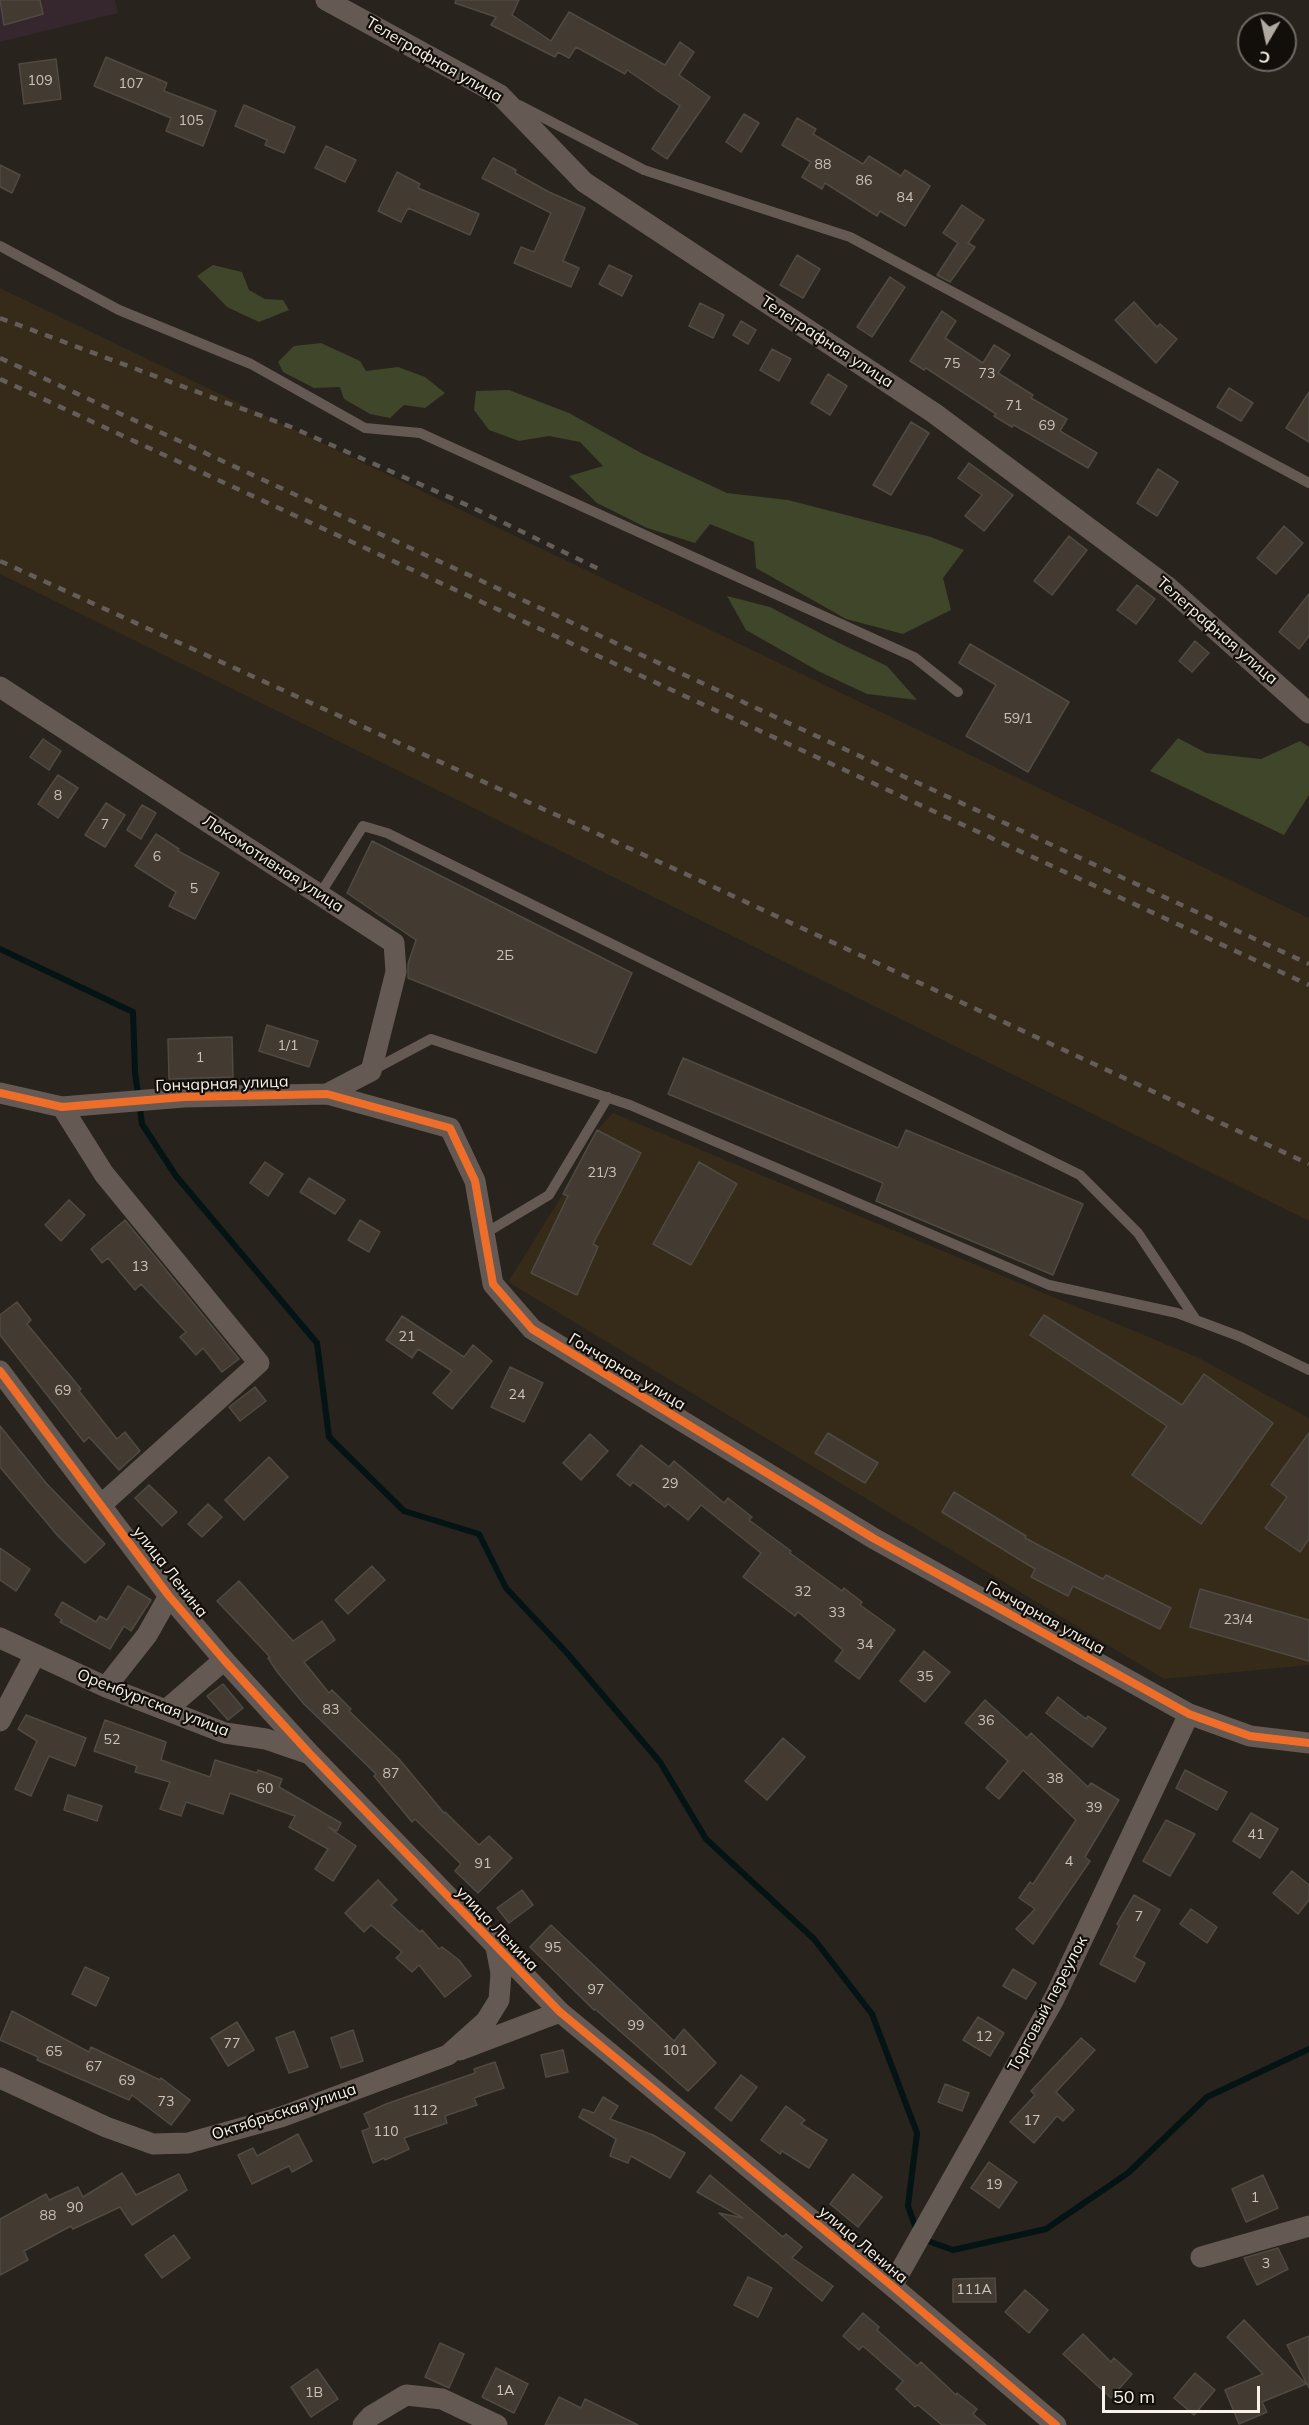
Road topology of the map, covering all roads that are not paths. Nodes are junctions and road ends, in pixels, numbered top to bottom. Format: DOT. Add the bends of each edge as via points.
graph roads {
  1 [pos="326,0"];
  2 [pos="500,95"];
  3 [pos="0,246"];
  4 [pos="1309,483"];
  5 [pos="0,687"];
  6 [pos="958,692"];
  7 [pos="1309,713"];
  8 [pos="320,894"];
  9 [pos="371,1071"];
  10 [pos="0,1093"];
  11 [pos="327,1094"];
  12 [pos="608,1097"];
  13 [pos="62,1107"];
  14 [pos="484,1234"];
  15 [pos="1196,1320"];
  16 [pos="1309,1370"];
  17 [pos="0,1371"];
  18 [pos="101,1505"];
  19 [pos="169,1596"];
  20 [pos="0,1638"];
  21 [pos="35,1655"];
  22 [pos="224,1660"];
  23 [pos="106,1687"];
  24 [pos="166,1710"];
  25 [pos="1189,1714"];
  26 [pos="0,1721"];
  27 [pos="1309,1743"];
  28 [pos="310,1754"];
  29 [pos="496,1947"];
  30 [pos="560,2012"];
  31 [pos="448,2055"];
  32 [pos="0,2078"];
  33 [pos="1309,2226"];
  34 [pos="1201,2257"];
  35 [pos="892,2286"];
  36 [pos="363,2425"];
  37 [pos="497,2425"];
  38 [pos="1056,2425"];
  1 -- 2 [label="street, Телеграфная улица"];
  2 -- 4 [label="lane" via="644,170 850,237"];
  2 -- 7 [label="street, Телеграфная улица" via="584,182 934,412 1169,588"];
  3 -- 6 [label="lane" via="119,310 250,364 365,428 420,433 914,657"];
  5 -- 8 [label="street, Локомотивная улица"];
  8 -- 9 [label="street, Локомотивная улица" via="394,943 396,972"];
  8 -- 15 [label="lane" via="363,826 387,833 1080,1175 1138,1233"];
  9 -- 11 [label="street"];
  9 -- 12 [label="lane" via="431,1039"];
  10 -- 13 [label="street, Гончарная улица"];
  11 -- 13 [label="street, Гончарная улица" via="184,1098"];
  11 -- 14 [label="street, Гончарная улица" via="450,1128 475,1181"];
  12 -- 14 [label="lane" via="549,1196"];
  12 -- 15 [label="lane" via="1049,1285"];
  13 -- 18 [label="street" via="104,1174 260,1363"];
  14 -- 25 [label="street, Гончарная улица" via="493,1284 532,1329 873,1538"];
  15 -- 16 [label="lane"];
  17 -- 18 [label="street, улица Ленина"];
  18 -- 19 [label="street, улица Ленина"];
  19 -- 22 [label="street, улица Ленина"];
  19 -- 23 [label="street" via="147,1635"];
  20 -- 21 [label="street, Оренбургская улица"];
  21 -- 23 [label="street, Оренбургская улица"];
  21 -- 26 [label="street"];
  22 -- 24 [label="street"];
  22 -- 28 [label="street, улица Ленина"];
  23 -- 24 [label="street, Оренбургская улица"];
  24 -- 28 [label="street, Оренбургская улица" via="225,1733 266,1739"];
  25 -- 27 [label="street, Гончарная улица" via="1250,1736"];
  25 -- 35 [label="street, Торговый переулок" via="1054,1999"];
  28 -- 29 [label="street, улица Ленина"];
  29 -- 30 [label="street, улица Ленина"];
  29 -- 31 [label="street, Октябрьская улица" via="501,1973 499,2000 486,2021"];
  30 -- 31 [label="street"];
  30 -- 35 [label="street, улица Ленина"];
  31 -- 32 [label="street, Октябрьская улица" via="281,2117 188,2143 153,2144 106,2127"];
  33 -- 34 [label="street"];
  35 -- 38 [label="street, улица Ленина"];
  36 -- 37 [label="street" via="406,2395 442,2399"];
}
